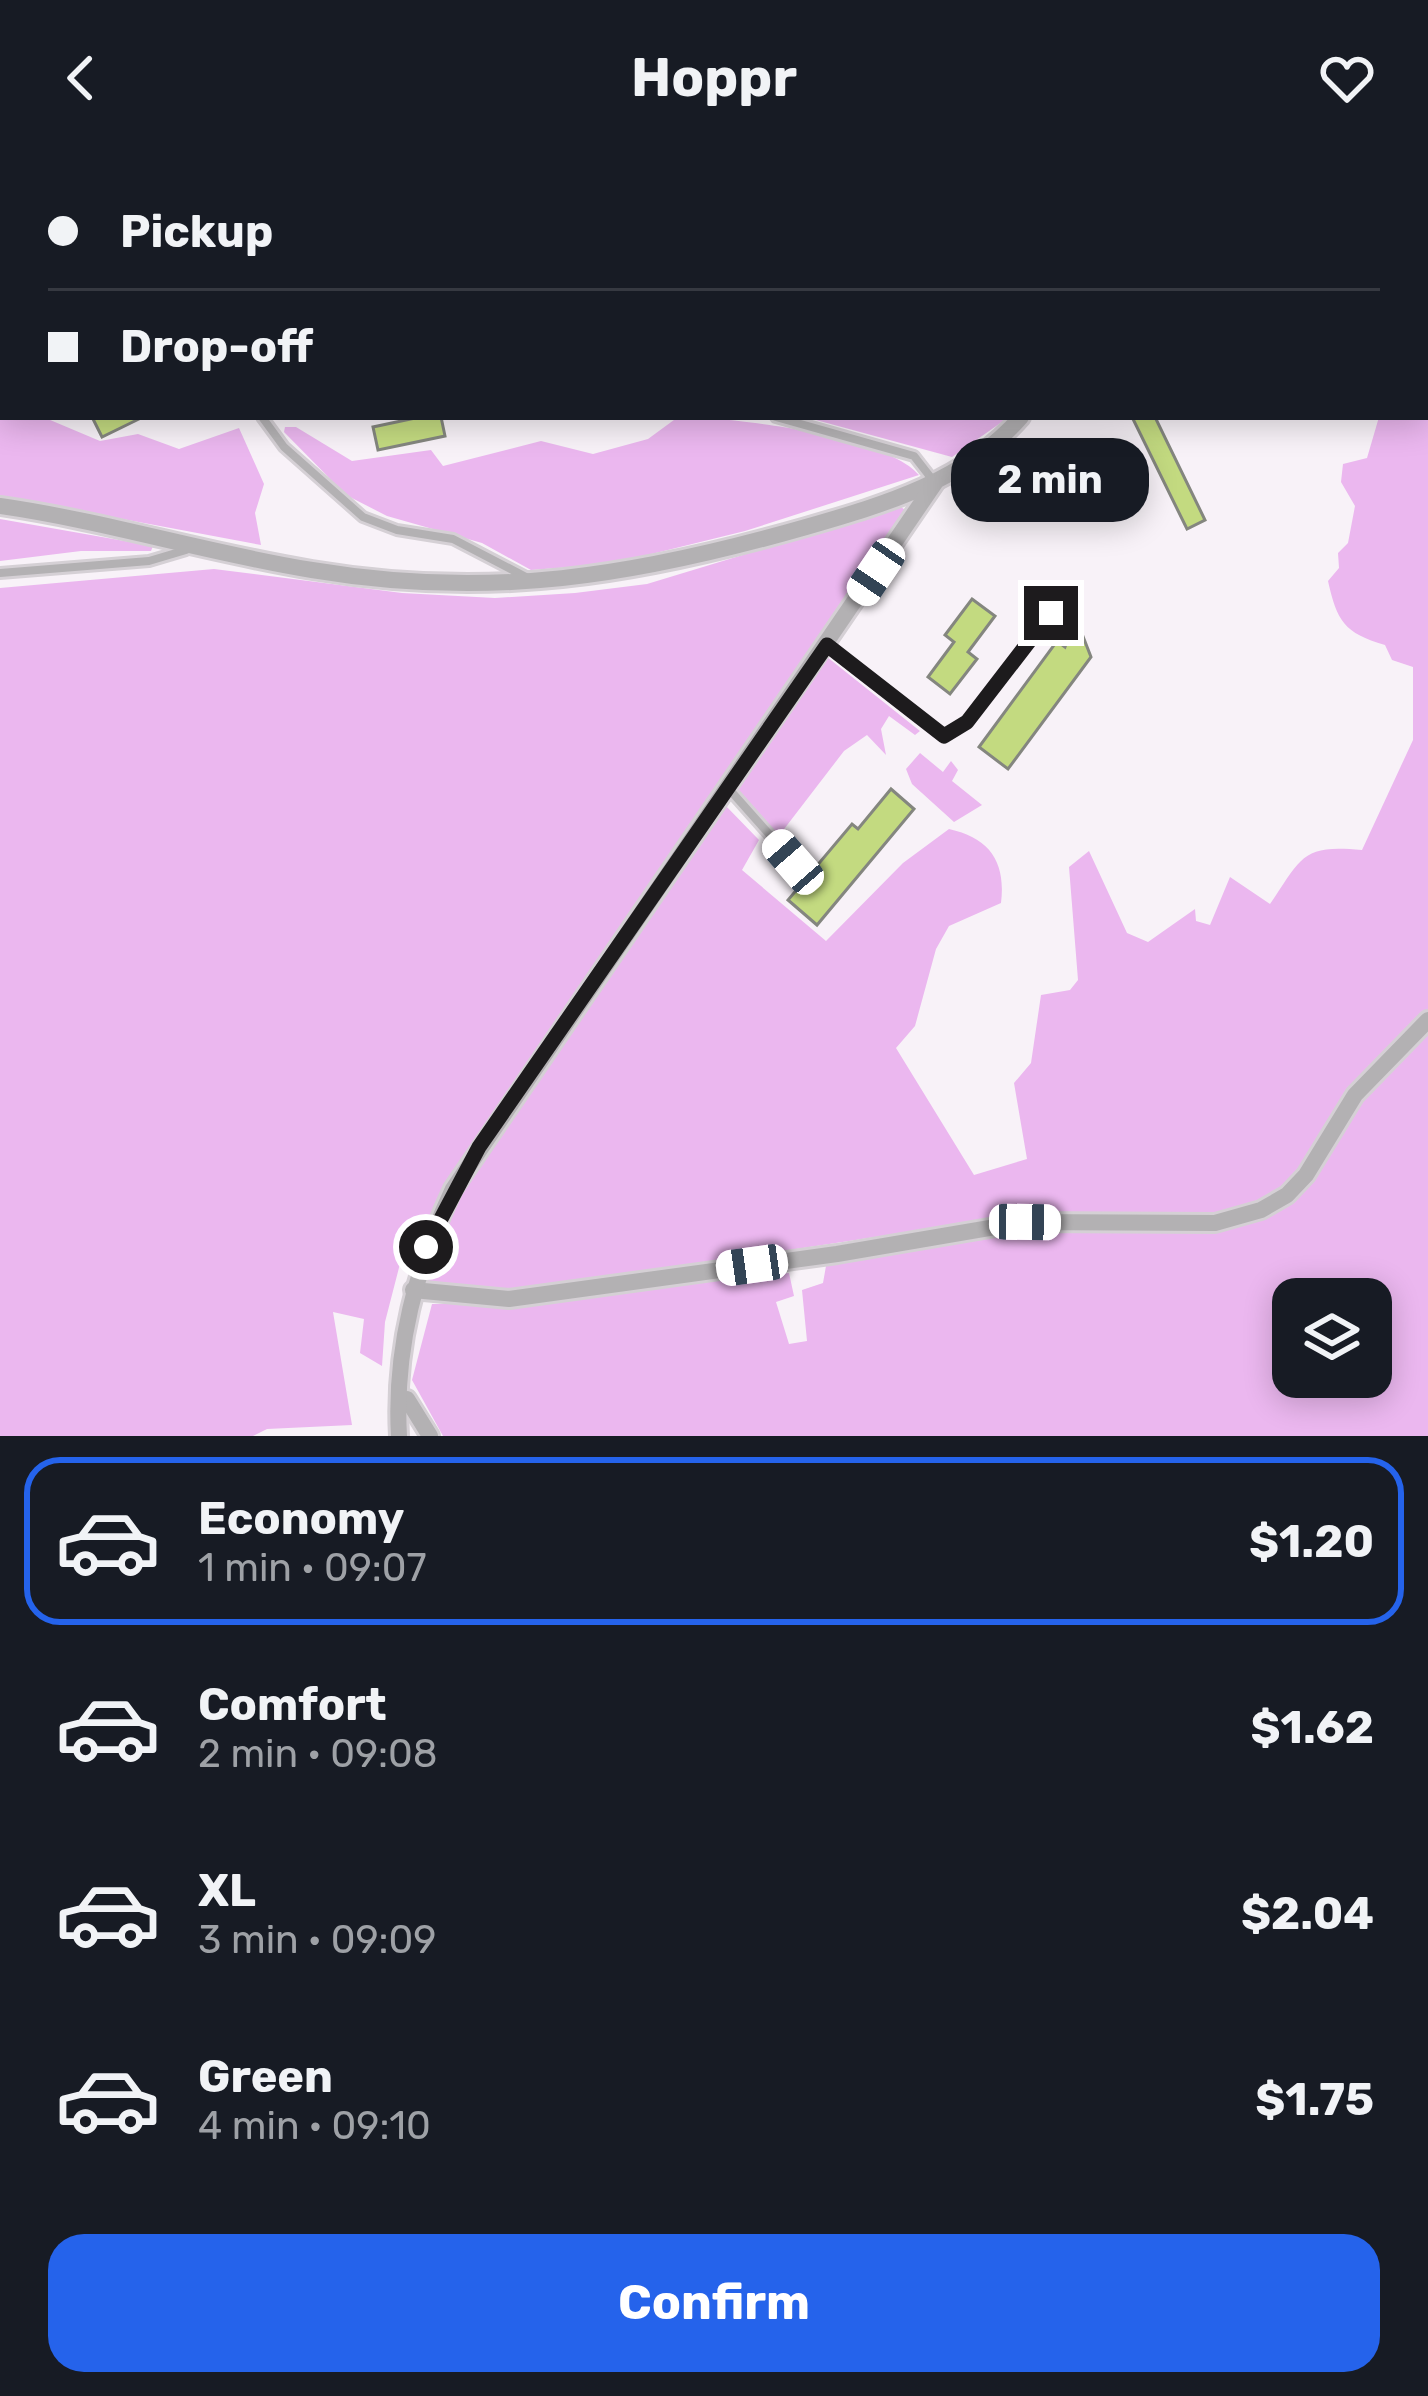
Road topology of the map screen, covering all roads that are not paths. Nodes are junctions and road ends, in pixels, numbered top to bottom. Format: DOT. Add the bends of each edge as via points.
graph roads {
  1 [pos="264,420"];
  2 [pos="787,420"];
  3 [pos="1018,420"];
  4 [pos="935,483"];
  5 [pos="0,506"];
  6 [pos="193,547"];
  7 [pos="0,573"];
  8 [pos="538,584"];
  9 [pos="1051,613"];
  10 [pos="827,645"];
  11 [pos="728,788"];
  12 [pos="793,862"];
  13 [pos="1428,1021"];
  14 [pos="413,1290"];
  15 [pos="407,1399"];
  16 [pos="399,1436"];
  17 [pos="430,1436"];
  1 -- 8 [label="lane" via="363,517 453,539"];
  2 -- 4 [label="lane" via="914,456"];
  3 -- 4 [label="street" via="973,464"];
  4 -- 8 [label="street" via="716,553"];
  4 -- 10 [label="street"];
  5 -- 6 [label="street"];
  6 -- 7 [label="lane" via="149,561"];
  6 -- 8 [label="street" via="316,571"];
  9 -- 10 [label="lane" via="967,722 944,736"];
  10 -- 11 [label="street"];
  11 -- 12 [label="lane"];
  11 -- 14 [label="street" via="479,1147 426,1247"];
  13 -- 14 [label="street" via="1355,1094 1287,1195 1216,1223 1025,1222 508,1298"];
  14 -- 16 [label="street" via="397,1383"];
  15 -- 17 [label="street"];
}
